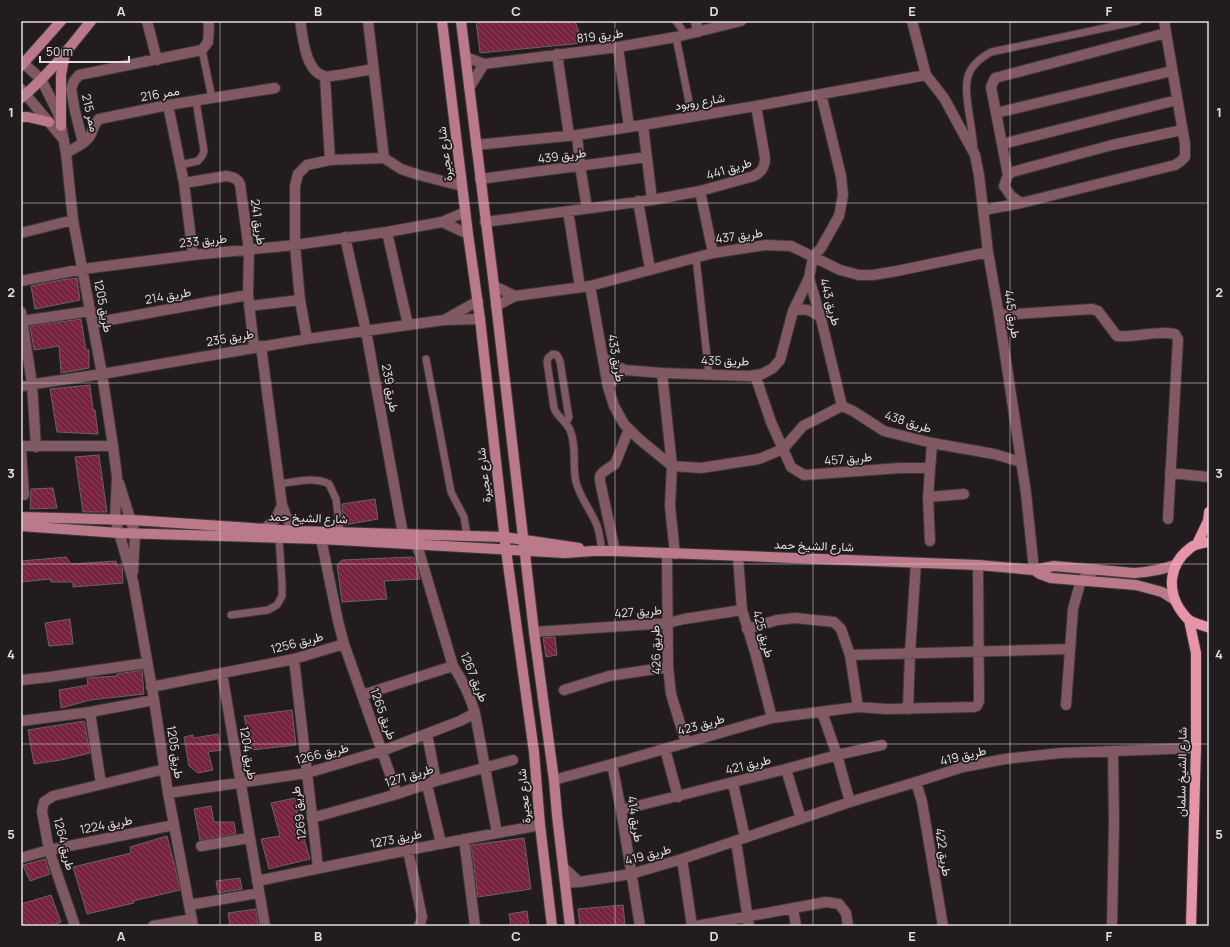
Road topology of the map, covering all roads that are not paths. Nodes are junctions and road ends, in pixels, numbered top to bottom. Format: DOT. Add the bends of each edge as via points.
graph roads {
  1 [pos="61,21"];
  2 [pos="91,21"];
  3 [pos="147,21"];
  4 [pos="208,21"];
  5 [pos="300,21"];
  6 [pos="368,21"];
  7 [pos="442,21"];
  8 [pos="461,21"];
  9 [pos="676,21"];
  10 [pos="696,21"];
  11 [pos="741,21"];
  12 [pos="912,21"];
  13 [pos="1138,21"];
  14 [pos="1164,21"];
  15 [pos="698,32"];
  16 [pos="1166,32"];
  17 [pos="681,36"];
  18 [pos="618,47"];
  19 [pos="202,50"];
  20 [pos="65,53"];
  21 [pos="557,54"];
  22 [pos="466,57"];
  23 [pos="158,60"];
  24 [pos="22,63"];
  25 [pos="484,64"];
  26 [pos="374,69"];
  27 [pos="1172,71"];
  28 [pos="926,75"];
  29 [pos="325,77"];
  30 [pos="41,79"];
  31 [pos="275,88"];
  32 [pos="469,88"];
  33 [pos="23,94"];
  34 [pos="821,94"];
  35 [pos="212,98"];
  36 [pos="1177,100"];
  37 [pos="196,101"];
  38 [pos="168,105"];
  39 [pos="756,106"];
  40 [pos="996,113"];
  41 [pos="21,117"];
  42 [pos="692,117"];
  43 [pos="49,122"];
  44 [pos="642,125"];
  45 [pos="62,126"];
  46 [pos="629,127"];
  47 [pos="1182,130"];
  48 [pos="573,135"];
  49 [pos="64,140"];
  50 [pos="83,143"];
  51 [pos="1002,144"];
  52 [pos="476,145"];
  53 [pos="66,153"];
  54 [pos="975,155"];
  55 [pos="647,157"];
  56 [pos="384,158"];
  57 [pos="330,160"];
  58 [pos="180,165"];
  59 [pos="580,166"];
  60 [pos="1008,175"];
  61 [pos="480,179"];
  62 [pos="184,183"];
  63 [pos="462,186"];
  64 [pos="700,191"];
  65 [pos="652,200"];
  66 [pos="638,201"];
  67 [pos="1021,203"];
  68 [pos="587,208"];
  69 [pos="984,210"];
  70 [pos="568,211"];
  71 [pos="465,212"];
  72 [pos="73,220"];
  73 [pos="442,222"];
  74 [pos="485,222"];
  75 [pos="387,232"];
  76 [pos="21,233"];
  77 [pos="468,234"];
  78 [pos="345,237"];
  79 [pos="294,245"];
  80 [pos="249,250"];
  81 [pos="988,252"];
  82 [pos="713,253"];
  83 [pos="193,255"];
  84 [pos="813,257"];
  85 [pos="696,258"];
  86 [pos="83,269"];
  87 [pos="650,269"];
  88 [pos="809,278"];
  89 [pos="21,281"];
  90 [pos="494,286"];
  91 [pos="585,287"];
  92 [pos="248,295"];
  93 [pos="515,296"];
  94 [pos="300,300"];
  95 [pos="478,301"];
  96 [pos="249,306"];
  97 [pos="496,306"];
  98 [pos="91,311"];
  99 [pos="793,311"];
  100 [pos="999,315"];
  101 [pos="22,317"];
  102 [pos="820,317"];
  103 [pos="480,319"];
  104 [pos="444,320"];
  105 [pos="93,323"];
  106 [pos="408,325"];
  107 [pos="366,330"];
  108 [pos="307,339"];
  109 [pos="258,346"];
  110 [pos="603,358"];
  111 [pos="426,359"];
  112 [pos="625,370"];
  113 [pos="662,373"];
  114 [pos="102,374"];
  115 [pos="709,374"];
  116 [pos="755,375"];
  117 [pos="32,384"];
  118 [pos="21,386"];
  119 [pos="608,387"];
  120 [pos="842,406"];
  121 [pos="566,424"];
  122 [pos="629,429"];
  123 [pos="932,443"];
  124 [pos="21,446"];
  125 [pos="113,446"];
  126 [pos="36,447"];
  127 [pos="782,449"];
  128 [pos="21,450"];
  129 [pos="1021,462"];
  130 [pos="672,466"];
  131 [pos="930,468"];
  132 [pos="1170,473"];
  133 [pos="117,477"];
  134 [pos="1209,477"];
  135 [pos="279,484"];
  136 [pos="964,494"];
  137 [pos="24,495"];
  138 [pos="928,497"];
  139 [pos="282,505"];
  140 [pos="1209,512"];
  141 [pos="21,517"];
  142 [pos="115,519"];
  143 [pos="1168,519"];
  144 [pos="132,520"];
  145 [pos="21,526"];
  146 [pos="264,529"];
  147 [pos="296,531"];
  148 [pos="340,532"];
  149 [pos="119,533"];
  150 [pos="135,534"];
  151 [pos="467,536"];
  152 [pos="504,537"];
  153 [pos="279,538"];
  154 [pos="403,539"];
  155 [pos="523,539"];
  156 [pos="321,540"];
  157 [pos="416,540"];
  158 [pos="930,540"];
  159 [pos="1209,542"];
  160 [pos="1197,544"];
  161 [pos="506,550"];
  162 [pos="598,551"];
  163 [pos="615,551"];
  164 [pos="524,552"];
  165 [pos="671,554"];
  166 [pos="738,557"];
  167 [pos="916,563"];
  168 [pos="978,565"];
  169 [pos="1175,566"];
  170 [pos="1096,569"];
  171 [pos="1034,570"];
  172 [pos="1081,580"];
  173 [pos="133,581"];
  174 [pos="1175,600"];
  175 [pos="742,610"];
  176 [pos="231,615"];
  177 [pos="1189,620"];
  178 [pos="668,623"];
  179 [pos="1209,627"];
  180 [pos="747,629"];
  181 [pos="534,632"];
  182 [pos="344,644"];
  183 [pos="1070,649"];
  184 [pos="979,652"];
  185 [pos="910,653"];
  186 [pos="850,655"];
  187 [pos="294,660"];
  188 [pos="147,663"];
  189 [pos="453,666"];
  190 [pos="668,667"];
  191 [pos="222,673"];
  192 [pos="21,680"];
  193 [pos="151,687"];
  194 [pos="564,690"];
  195 [pos="362,695"];
  196 [pos="154,700"];
  197 [pos="1066,704"];
  198 [pos="858,707"];
  199 [pos="908,709"];
  200 [pos="90,712"];
  201 [pos="822,712"];
  202 [pos="474,713"];
  203 [pos="772,718"];
  204 [pos="21,721"];
  205 [pos="427,734"];
  206 [pos="686,742"];
  207 [pos="882,745"];
  208 [pos="1196,748"];
  209 [pos="665,749"];
  210 [pos="382,751"];
  211 [pos="1113,751"];
  212 [pos="837,755"];
  213 [pos="513,760"];
  214 [pos="612,764"];
  215 [pos="485,767"];
  216 [pos="165,769"];
  217 [pos="786,770"];
  218 [pos="307,773"];
  219 [pos="554,780"];
  220 [pos="916,782"];
  221 [pos="240,783"];
  222 [pos="431,783"];
  223 [pos="733,783"];
  224 [pos="102,784"];
  225 [pos="168,793"];
  226 [pos="398,794"];
  227 [pos="678,797"];
  228 [pos="850,802"];
  229 [pos="621,810"];
  230 [pos="312,818"];
  231 [pos="801,819"];
  232 [pos="540,824"];
  233 [pos="174,825"];
  234 [pos="497,833"];
  235 [pos="249,838"];
  236 [pos="464,839"];
  237 [pos="740,840"];
  238 [pos="441,843"];
  239 [pos="201,846"];
  240 [pos="50,850"];
  241 [pos="408,850"];
  242 [pos="21,858"];
  243 [pos="682,860"];
  244 [pos="563,867"];
  245 [pos="318,868"];
  246 [pos="630,874"];
  247 [pos="257,881"];
  248 [pos="579,882"];
  249 [pos="565,883"];
  250 [pos="259,893"];
  251 [pos="189,905"];
  252 [pos="793,908"];
  253 [pos="748,921"];
  254 [pos="192,923"];
  255 [pos="75,926"];
  256 [pos="153,926"];
  257 [pos="265,926"];
  258 [pos="419,926"];
  259 [pos="475,926"];
  260 [pos="552,926"];
  261 [pos="570,926"];
  262 [pos="640,926"];
  263 [pos="692,926"];
  264 [pos="696,926"];
  265 [pos="796,926"];
  266 [pos="848,926"];
  267 [pos="943,926"];
  268 [pos="1112,926"];
  269 [pos="1191,926"];
  1 -- 24 [label="street"];
  2 -- 20 [label="street"];
  3 -- 23 [label="street"];
  4 -- 19 [label="street" via="208,42"];
  5 -- 29 [label="street" via="311,66"];
  6 -- 26 [label="street"];
  7 -- 63 [label="street, شارع عجيرة"];
  8 -- 22 [label="street"];
  9 -- 17 [label="lane"];
  10 -- 15 [label="street"];
  11 -- 15 [label="street, طريق 819"];
  12 -- 28 [label="street"];
  13 -- 54 [label="lane" via="997,50 981,57 973,65 966,86"];
  14 -- 16 [label="street"];
  15 -- 17 [label="street, طريق 819"];
  16 -- 27 [label="street"];
  16 -- 40 [label="street" via="995,78 991,87"];
  17 -- 18 [label="street, طريق 819"];
  17 -- 42 [label="lane"];
  18 -- 21 [label="street, طريق 819"];
  18 -- 46 [label="street"];
  19 -- 23 [label="street, ممر 215"];
  19 -- 35 [label="lane"];
  20 -- 30 [label="street"];
  20 -- 45 [label="street" via="61,75"];
  21 -- 25 [label="street, طريق 819"];
  21 -- 48 [label="street"];
  22 -- 25 [label="street, طريق 819"];
  22 -- 32 [label="street"];
  23 -- 50 [label="street, ممر 215" via="79,75 71,89"];
  24 -- 30 [label="street, طريق 1205"];
  25 -- 32 [label="street"];
  26 -- 29 [label="street"];
  26 -- 56 [label="street"];
  27 -- 36 [label="street"];
  27 -- 40 [label="street"];
  28 -- 34 [label="street, شارع روبود"];
  28 -- 54 [label="street, طريق 445" via="944,98"];
  29 -- 57 [label="street"];
  30 -- 33 [label="street"];
  30 -- 45 [label="street, طريق 1205"];
  31 -- 35 [label="street, ممر 216"];
  32 -- 52 [label="street"];
  33 -- 43 [label="street"];
  34 -- 39 [label="street, شارع روبود"];
  34 -- 84 [label="street, طريق 443" via="841,176 843,195 839,216"];
  35 -- 37 [label="street, ممر 216"];
  36 -- 47 [label="street"];
  36 -- 51 [label="street"];
  37 -- 38 [label="street, ممر 216"];
  37 -- 58 [label="lane" via="204,151 198,162"];
  38 -- 50 [label="street, ممر 216" via="99,119"];
  38 -- 58 [label="street"];
  39 -- 42 [label="street, شارع روبود"];
  39 -- 64 [label="street, طريق 441" via="765,164 763,169 754,176"];
  40 -- 51 [label="street"];
  41 -- 43 [label="street"];
  42 -- 44 [label="street, شارع روبود"];
  43 -- 49 [label="street"];
  44 -- 46 [label="street, شارع روبود"];
  44 -- 55 [label="street"];
  45 -- 49 [label="street, طريق 1205"];
  46 -- 48 [label="street, شارع روبود"];
  47 -- 60 [label="street" via="1112,145"];
  47 -- 67 [label="street" via="1185,157 1175,165"];
  48 -- 52 [label="street, شارع روبود"];
  48 -- 59 [label="street"];
  49 -- 53 [label="street, طريق 1205"];
  50 -- 53 [label="street, ممر 216"];
  51 -- 60 [label="street"];
  52 -- 61 [label="street"];
  53 -- 72 [label="street, طريق 1205"];
  54 -- 69 [label="street, طريق 445"];
  55 -- 59 [label="street, طريق 439"];
  55 -- 65 [label="street"];
  56 -- 57 [label="street"];
  56 -- 63 [label="street" via="401,169"];
  57 -- 79 [label="street" via="307,165 298,174 295,186"];
  58 -- 62 [label="street"];
  59 -- 61 [label="street, طريق 439"];
  59 -- 68 [label="street"];
  60 -- 67 [label="street" via="1004,186 1011,196"];
  61 -- 74 [label="street"];
  62 -- 80 [label="street, طريق 241" via="226,176 238,180"];
  62 -- 83 [label="street"];
  63 -- 71 [label="street, شارع عجيرة"];
  64 -- 65 [label="street"];
  64 -- 82 [label="street, طريق 441"];
  65 -- 66 [label="street"];
  66 -- 68 [label="street"];
  66 -- 87 [label="street"];
  67 -- 69 [label="street"];
  68 -- 70 [label="street"];
  69 -- 81 [label="street, طريق 445"];
  70 -- 74 [label="street"];
  70 -- 91 [label="street, طريق 433"];
  71 -- 73 [label="street, طريق 233"];
  71 -- 77 [label="street, شارع عجيرة"];
  72 -- 76 [label="street"];
  72 -- 86 [label="street, طريق 1205"];
  73 -- 75 [label="street, طريق 233"];
  73 -- 77 [label="street"];
  74 -- 90 [label="street"];
  75 -- 78 [label="street, طريق 233"];
  75 -- 106 [label="street"];
  77 -- 95 [label="street, شارع عجيرة"];
  78 -- 79 [label="street, طريق 233"];
  78 -- 107 [label="street, طريق 239"];
  79 -- 80 [label="street, طريق 233"];
  79 -- 94 [label="street"];
  80 -- 83 [label="street, طريق 233"];
  80 -- 92 [label="street, طريق 241"];
  81 -- 84 [label="street, طريق 437" via="873,275 840,270"];
  81 -- 100 [label="street, طريق 445"];
  82 -- 84 [label="street, طريق 437" via="766,245 791,246"];
  82 -- 85 [label="street, طريق 437"];
  83 -- 86 [label="street, طريق 233"];
  84 -- 88 [label="street, طريق 443"];
  85 -- 87 [label="street, طريق 437"];
  85 -- 115 [label="lane"];
  86 -- 89 [label="street, طريق 233"];
  86 -- 98 [label="street, طريق 1205"];
  87 -- 91 [label="street, طريق 437"];
  88 -- 99 [label="street, طريق 435"];
  88 -- 102 [label="street, طريق 443"];
  90 -- 93 [label="street"];
  90 -- 97 [label="street"];
  91 -- 93 [label="street, طريق 437"];
  91 -- 110 [label="street, طريق 433"];
  92 -- 96 [label="street, طريق 241"];
  92 -- 105 [label="street, طريق 214"];
  93 -- 97 [label="street, طريق 437"];
  94 -- 96 [label="street"];
  94 -- 108 [label="street"];
  95 -- 103 [label="street, شارع عجيرة"];
  95 -- 104 [label="street, طريق 235"];
  96 -- 109 [label="street, طريق 241"];
  97 -- 155 [label="street"];
  98 -- 101 [label="street"];
  98 -- 105 [label="street, طريق 1205"];
  99 -- 102 [label="street" via="811,310"];
  99 -- 116 [label="street, طريق 435" via="780,360 773,368"];
  100 -- 129 [label="street, طريق 445"];
  100 -- 132 [label="street" via="1092,309 1098,311 1117,336 1168,332 1175,334 1178,339"];
  101 -- 117 [label="street"];
  102 -- 120 [label="street, طريق 443"];
  103 -- 104 [label="street, طريق 235"];
  103 -- 152 [label="street, شارع عجيرة"];
  104 -- 106 [label="street, طريق 235"];
  105 -- 114 [label="street, طريق 1205"];
  106 -- 107 [label="street, طريق 235"];
  107 -- 108 [label="street, طريق 235"];
  107 -- 154 [label="street, طريق 239"];
  108 -- 109 [label="street, طريق 235"];
  109 -- 114 [label="street, طريق 235"];
  109 -- 135 [label="street, طريق 241"];
  110 -- 112 [label="street, طريق 435"];
  110 -- 119 [label="street, طريق 433"];
  111 -- 151 [label="lane" via="451,492 464,517"];
  112 -- 113 [label="street, طريق 435"];
  112 -- 119 [label="street" via="617,375"];
  113 -- 115 [label="street, طريق 435"];
  113 -- 130 [label="street, طريق 426"];
  114 -- 117 [label="street, طريق 235"];
  114 -- 125 [label="street, طريق 1205"];
  115 -- 116 [label="street, طريق 435"];
  116 -- 127 [label="street, طريق 457"];
  117 -- 118 [label="street, طريق 235"];
  117 -- 126 [label="street"];
  119 -- 122 [label="street, طريق 433" via="614,406"];
  120 -- 123 [label="street, طريق 438" via="884,431"];
  120 -- 127 [label="street" via="803,426"];
  121 -- 121 [label="lane" via="556,415 554,408 547,362 553,354 557,354 560,361 569,417"];
  121 -- 162 [label="lane" via="573,446 575,481 579,494 596,522"];
  122 -- 130 [label="street, طريق 433"];
  122 -- 163 [label="street" via="615,464 600,476"];
  123 -- 129 [label="street, طريق 438" via="994,454"];
  123 -- 131 [label="street"];
  124 -- 126 [label="street"];
  125 -- 126 [label="street"];
  125 -- 133 [label="street, طريق 1205"];
  127 -- 130 [label="street" via="759,459 714,466"];
  127 -- 131 [label="street, طريق 457" via="791,467 804,475"];
  128 -- 137 [label="street"];
  129 -- 171 [label="street, طريق 445"];
  130 -- 165 [label="street, طريق 426"];
  131 -- 138 [label="street"];
  132 -- 134 [label="street"];
  132 -- 143 [label="street"];
  133 -- 142 [label="street, طريق 1205"];
  133 -- 144 [label="street, طريق 1205"];
  135 -- 139 [label="street, طريق 241"];
  135 -- 148 [label="lane" via="322,480 329,484 336,498"];
  136 -- 138 [label="street"];
  138 -- 158 [label="street"];
  139 -- 146 [label="street" via="275,520"];
  139 -- 147 [label="street, طريق 241"];
  140 -- 160 [label="main road" via="1208,521"];
  141 -- 142 [label="street, شارع الشيخ حمد"];
  142 -- 144 [label="street, شارع الشيخ حمد"];
  142 -- 149 [label="street, طريق 1205"];
  144 -- 146 [label="street, شارع الشيخ حمد"];
  144 -- 150 [label="street, طريق 1205"];
  145 -- 149 [label="street, شارع الشيخ حمد"];
  146 -- 147 [label="street, شارع الشيخ حمد"];
  147 -- 148 [label="street, شارع الشيخ حمد"];
  148 -- 154 [label="street, شارع الشيخ حمد"];
  149 -- 150 [label="street, شارع الشيخ حمد"];
  149 -- 173 [label="street, طريق 1205"];
  150 -- 153 [label="street, شارع الشيخ حمد"];
  150 -- 173 [label="street, طريق 1205"];
  151 -- 152 [label="street, شارع الشيخ حمد"];
  151 -- 157 [label="street, شارع الشيخ حمد"];
  152 -- 155 [label="street, شارع الشيخ حمد"];
  152 -- 161 [label="street, شارع عجيرة"];
  153 -- 156 [label="street, شارع الشيخ حمد"];
  153 -- 176 [label="lane" via="282,596 278,605 268,610"];
  154 -- 156 [label="street, شارع الشيخ حمد"];
  154 -- 157 [label="street, شارع الشيخ حمد"];
  155 -- 162 [label="street, شارع الشيخ حمد"];
  155 -- 164 [label="street"];
  156 -- 182 [label="street"];
  157 -- 161 [label="street, شارع الشيخ حمد"];
  157 -- 189 [label="street, طريق 1267"];
  159 -- 160 [label="main road"];
  160 -- 169 [label="main road" via="1189,549"];
  161 -- 164 [label="street, شارع الشيخ حمد"];
  161 -- 232 [label="street, شارع عجيرة" via="534,752"];
  162 -- 163 [label="street, شارع الشيخ حمد"];
  162 -- 164 [label="street, شارع الشيخ حمد"];
  163 -- 165 [label="street, شارع الشيخ حمد"];
  164 -- 181 [label="street"];
  165 -- 166 [label="street, شارع الشيخ حمد"];
  165 -- 178 [label="street, طريق 426"];
  166 -- 167 [label="street, شارع الشيخ حمد"];
  166 -- 175 [label="street, طريق 425"];
  167 -- 168 [label="street, شارع الشيخ حمد"];
  167 -- 185 [label="street"];
  168 -- 171 [label="street, شارع الشيخ حمد"];
  168 -- 184 [label="street"];
  169 -- 170 [label="street, شارع الشيخ حمد" via="1159,571 1134,573"];
  169 -- 174 [label="main road" via="1172,574"];
  170 -- 171 [label="street, شارع الشيخ حمد" via="1054,566"];
  170 -- 172 [label="street"];
  171 -- 172 [label="street, شارع الشيخ حمد" via="1051,578"];
  172 -- 174 [label="street, شارع الشيخ حمد" via="1136,585 1162,592"];
  172 -- 183 [label="street" via="1073,609"];
  173 -- 188 [label="street, طريق 1205"];
  174 -- 177 [label="main road"];
  175 -- 178 [label="street, طريق 427"];
  175 -- 180 [label="street, طريق 425"];
  177 -- 179 [label="main road"];
  177 -- 208 [label="main road, شارع الشيخ سلمان" via="1196,652"];
  178 -- 181 [label="street, طريق 427"];
  178 -- 190 [label="street, طريق 426"];
  180 -- 186 [label="street" via="777,620 795,618 834,622 841,629"];
  180 -- 203 [label="street, طريق 425"];
  181 -- 219 [label="street"];
  182 -- 187 [label="street, طريق 1256"];
  182 -- 195 [label="street, طريق 1265"];
  183 -- 184 [label="street"];
  183 -- 197 [label="street"];
  184 -- 185 [label="street"];
  184 -- 199 [label="street, طريق 423" via="977,706"];
  185 -- 186 [label="street"];
  185 -- 199 [label="street"];
  186 -- 198 [label="street"];
  187 -- 191 [label="street, طريق 1256"];
  187 -- 218 [label="street, طريق 1269"];
  188 -- 192 [label="street"];
  188 -- 193 [label="street, طريق 1205"];
  189 -- 195 [label="street"];
  189 -- 202 [label="street, طريق 1267" via="470,696"];
  190 -- 194 [label="street" via="609,676"];
  190 -- 206 [label="street, طريق 426" via="671,694"];
  191 -- 193 [label="street, طريق 1256"];
  191 -- 221 [label="street, طريق 1204"];
  193 -- 196 [label="street, طريق 1205"];
  195 -- 210 [label="street, طريق 1265"];
  196 -- 200 [label="street"];
  196 -- 216 [label="street, طريق 1205"];
  198 -- 199 [label="street, طريق 423"];
  198 -- 201 [label="street, طريق 423"];
  200 -- 204 [label="street"];
  200 -- 224 [label="street"];
  201 -- 203 [label="street, طريق 423"];
  201 -- 212 [label="street"];
  202 -- 205 [label="street, طريق 1266"];
  202 -- 215 [label="street, طريق 1267"];
  203 -- 206 [label="street, طريق 423"];
  205 -- 210 [label="street, طريق 1266"];
  205 -- 222 [label="street"];
  206 -- 209 [label="street, طريق 423"];
  207 -- 212 [label="street, طريق 421"];
  208 -- 211 [label="street, طريق 419"];
  208 -- 269 [label="main road, شارع الشيخ سلمان"];
  209 -- 214 [label="street, طريق 423"];
  209 -- 227 [label="street"];
  210 -- 218 [label="street, طريق 1266"];
  210 -- 226 [label="street, طريق 1265"];
  211 -- 220 [label="street, طريق 419" via="1005,759 963,767"];
  211 -- 268 [label="street"];
  212 -- 217 [label="street, طريق 421"];
  212 -- 228 [label="street"];
  213 -- 215 [label="street, طريق 1271"];
  214 -- 219 [label="street, طريق 423"];
  214 -- 229 [label="street, طريق 414"];
  215 -- 222 [label="street, طريق 1271"];
  215 -- 234 [label="street, طريق 1267"];
  216 -- 224 [label="street, طريق 1264"];
  216 -- 225 [label="street, طريق 1205"];
  217 -- 223 [label="street, طريق 421"];
  217 -- 231 [label="street"];
  218 -- 221 [label="street, طريق 1266"];
  218 -- 230 [label="street, طريق 1269"];
  219 -- 244 [label="street"];
  220 -- 228 [label="street, طريق 419"];
  220 -- 267 [label="street, طريق 422" via="922,802"];
  221 -- 225 [label="street, طريق 1266"];
  221 -- 235 [label="street, طريق 1204"];
  222 -- 226 [label="street, طريق 1271"];
  222 -- 238 [label="street"];
  223 -- 227 [label="street, طريق 421"];
  223 -- 237 [label="street"];
  224 -- 240 [label="street, طريق 1264" via="53,796 44,802 42,811"];
  225 -- 233 [label="street, طريق 1205"];
  226 -- 230 [label="street, طريق 1271"];
  227 -- 229 [label="street, طريق 421"];
  228 -- 231 [label="street, طريق 419"];
  229 -- 246 [label="street, طريق 414"];
  230 -- 245 [label="street, طريق 1269"];
  231 -- 237 [label="street, طريق 419"];
  232 -- 234 [label="street, طريق 1273"];
  232 -- 260 [label="street, شارع عجيرة"];
  233 -- 240 [label="street, طريق 1224"];
  233 -- 251 [label="street, طريق 1205"];
  234 -- 236 [label="street, طريق 1273"];
  235 -- 239 [label="street"];
  235 -- 247 [label="street, طريق 1204"];
  236 -- 238 [label="street, طريق 1273"];
  236 -- 259 [label="street"];
  237 -- 243 [label="street, طريق 419"];
  237 -- 253 [label="street"];
  238 -- 241 [label="street, طريق 1273"];
  240 -- 242 [label="street, طريق 1224"];
  240 -- 255 [label="street, طريق 1264"];
  241 -- 245 [label="street, طريق 1273"];
  241 -- 258 [label="street" via="422,917"];
  243 -- 246 [label="street, طريق 419"];
  243 -- 263 [label="street"];
  244 -- 248 [label="street"];
  244 -- 249 [label="street"];
  245 -- 247 [label="street, طريق 1273"];
  246 -- 248 [label="street, طريق 419"];
  246 -- 262 [label="street, طريق 414"];
  247 -- 250 [label="street, طريق 1204"];
  248 -- 249 [label="street, طريق 419"];
  249 -- 261 [label="street"];
  250 -- 251 [label="street"];
  250 -- 257 [label="street, طريق 1204"];
  251 -- 254 [label="street, طريق 1205"];
  252 -- 253 [label="street"];
  252 -- 265 [label="street"];
  252 -- 266 [label="street" via="826,902 839,904 846,913"];
  253 -- 264 [label="street"];
  254 -- 256 [label="street"];
}
